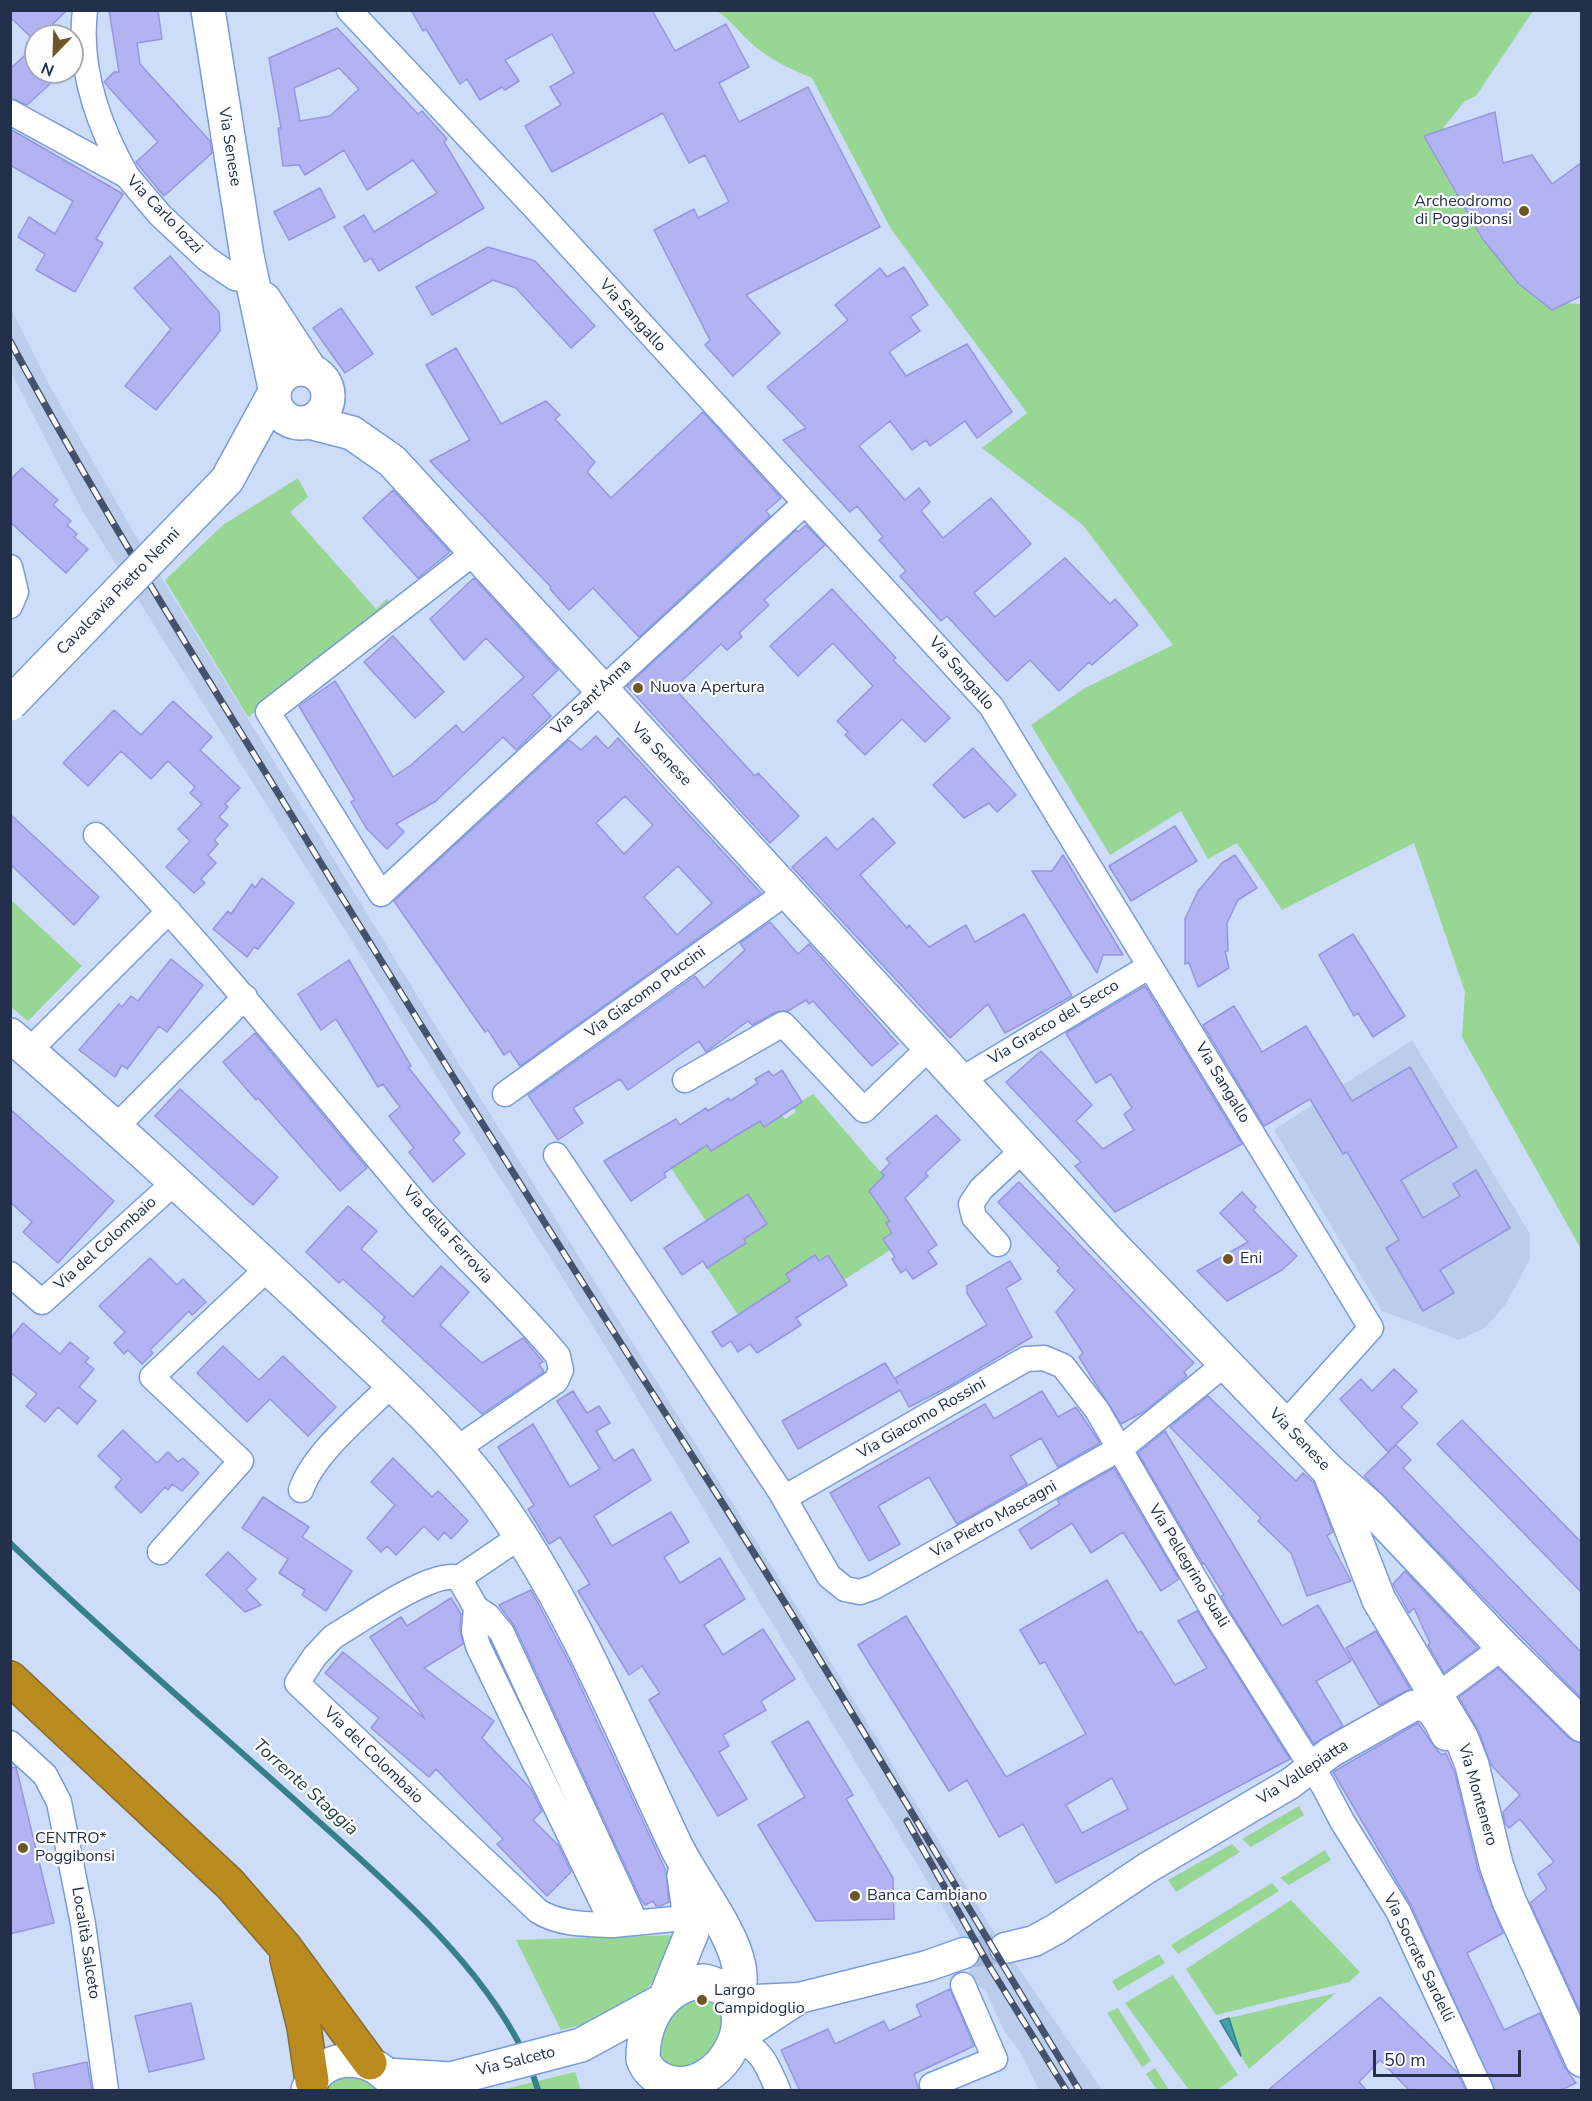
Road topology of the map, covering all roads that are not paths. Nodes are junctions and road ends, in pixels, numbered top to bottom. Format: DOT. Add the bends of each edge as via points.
graph roads {
  1 [pos="85,10"];
  2 [pos="208,10"];
  3 [pos="349,10"];
  4 [pos="10,112"];
  5 [pos="128,176"];
  6 [pos="254,282"];
  7 [pos="318,377"];
  8 [pos="274,391"];
  9 [pos="302,422"];
  10 [pos="392,461"];
  11 [pos="227,480"];
  12 [pos="805,503"];
  13 [pos="475,552"];
  14 [pos="10,567"];
  15 [pos="10,606"];
  16 [pos="601,690"];
  17 [pos="10,704"];
  18 [pos="96,835"];
  19 [pos="787,892"];
  20 [pos="170,911"];
  21 [pos="1150,966"];
  22 [pos="245,997"];
  23 [pos="20,1043"];
  24 [pos="929,1048"];
  25 [pos="685,1080"];
  26 [pos="959,1080"];
  27 [pos="505,1094"];
  28 [pos="115,1128"];
  29 [pos="1023,1150"];
  30 [pos="556,1155"];
  31 [pos="175,1182"];
  32 [pos="998,1244"];
  33 [pos="268,1268"];
  34 [pos="10,1274"];
  35 [pos="1225,1364"];
  36 [pos="1063,1366"];
  37 [pos="391,1385"];
  38 [pos="1284,1425"];
  39 [pos="1120,1449"];
  40 [pos="456,1450"];
  41 [pos="1329,1472"];
  42 [pos="301,1490"];
  43 [pos="784,1498"];
  44 [pos="521,1536"];
  45 [pos="160,1552"];
  46 [pos="1415,1556"];
  47 [pos="459,1578"];
  48 [pos="1379,1600"];
  49 [pos="1503,1647"];
  50 [pos="10,1678"];
  51 [pos="1438,1695"];
  52 [pos="1581,1725"];
  53 [pos="10,1743"];
  54 [pos="1312,1767"];
  55 [pos="1505,1891"];
  56 [pos="704,1916"];
  57 [pos="625,1924"];
  58 [pos="284,1946"];
  59 [pos="1005,1948"];
  60 [pos="964,1953"];
  61 [pos="963,1985"];
  62 [pos="799,1998"];
  63 [pos="663,1999"];
  64 [pos="734,2001"];
  65 [pos="737,2039"];
  66 [pos="581,2046"];
  67 [pos="643,2059"];
  68 [pos="1581,2060"];
  69 [pos="384,2076"];
  70 [pos="709,2083"];
  71 [pos="443,2085"];
  72 [pos="308,2087"];
  73 [pos="106,2091"];
  74 [pos="778,2091"];
  75 [pos="934,2091"];
  76 [pos="1481,2091"];
  1 -- 5 [label="street" via="83,41 95,105 110,145"];
  2 -- 6 [label="main road, Via Senese"];
  3 -- 12 [label="street, Via Sangallo"];
  4 -- 5 [label="street, Via Carlo Iozzi"];
  5 -- 6 [label="street, Via Carlo Iozzi" via="160,215 207,259 235,278"];
  6 -- 7 [label="main road, Via Senese"];
  6 -- 8 [label="main road, Via Senese"];
  7 -- 8 [label="main road" via="293,370 279,380"];
  7 -- 9 [label="main road" via="327,390 326,406 322,413"];
  7 -- 10 [label="main road, Via Senese" via="369,430"];
  8 -- 9 [label="main road" via="277,409 288,420"];
  8 -- 11 [label="main road, Cavalcavia Pietro Nenni"];
  9 -- 10 [label="main road, Via Senese" via="351,433"];
  9 -- 11 [label="main road, Cavalcavia Pietro Nenni"];
  10 -- 13 [label="main road, Via Senese"];
  11 -- 17 [label="main road, Cavalcavia Pietro Nenni, bridge"];
  12 -- 16 [label="street, Via Sant'Anna"];
  12 -- 21 [label="street, Via Sangallo" via="991,706"];
  13 -- 16 [label="main road, Via Senese"];
  13 -- 16 [label="street, Via Sant'Anna" via="268,712 381,894"];
  14 -- 15 [label="street" via="16,592"];
  16 -- 19 [label="main road, Via Senese"];
  18 -- 20 [label="street, Via della Ferrovia"];
  19 -- 24 [label="main road, Via Senese"];
  19 -- 27 [label="street, Via Giacomo Puccini"];
  20 -- 22 [label="street, Via della Ferrovia"];
  20 -- 23 [label="street"];
  21 -- 26 [label="street, Via Gracco del Secco"];
  21 -- 38 [label="street, Via Sangallo" via="1371,1328"];
  22 -- 28 [label="street"];
  22 -- 40 [label="street, Via della Ferrovia" via="421,1209 558,1356 561,1370 556,1381"];
  23 -- 28 [label="main road"];
  24 -- 25 [label="street" via="864,1110 783,1024"];
  24 -- 26 [label="main road, Via Senese"];
  26 -- 29 [label="main road, Via Senese"];
  28 -- 31 [label="main road"];
  29 -- 32 [label="street" via="981,1189 971,1204 975,1217"];
  29 -- 35 [label="main road, Via Senese"];
  30 -- 43 [label="street"];
  31 -- 33 [label="main road"];
  31 -- 34 [label="street, Via del Colombaio" via="42,1302"];
  33 -- 37 [label="main road"];
  33 -- 45 [label="street" via="152,1377 241,1461"];
  35 -- 38 [label="main road, Via Senese"];
  35 -- 39 [label="street, Via Pietro Mascagni"];
  36 -- 39 [label="street, Via Pellegrino Suali" via="1084,1390"];
  36 -- 43 [label="street, Via Giacomo Rossini" via="1044,1358 1026,1359"];
  37 -- 40 [label="main road"];
  37 -- 42 [label="street" via="322,1455"];
  38 -- 41 [label="main road, Via Senese"];
  39 -- 43 [label="street, Via Pietro Mascagni" via="860,1592 845,1589 829,1576"];
  39 -- 54 [label="street, Via Pellegrino Suali" via="1212,1608"];
  40 -- 44 [label="main road"];
  41 -- 46 [label="main road, Via Senese" via="1363,1501"];
  41 -- 48 [label="main road, Via Montenero"];
  44 -- 47 [label="street, Via del Colombaio"];
  44 -- 56 [label="main road" via="585,1651 681,1856"];
  46 -- 48 [label="main road" via="1396,1549 1381,1552 1377,1566"];
  46 -- 49 [label="main road, Via Senese"];
  47 -- 57 [label="street" via="476,1608 502,1633"];
  47 -- 57 [label="street, Via del Colombaio" via="448,1576 428,1581 333,1638 297,1683 529,1904 555,1920"];
  48 -- 51 [label="main road, Via Montenero"];
  49 -- 51 [label="street"];
  49 -- 52 [label="main road, Via Senese"];
  50 -- 58 [label="highway" via="230,1884"];
  51 -- 55 [label="main road, Via Montenero" via="1469,1755"];
  53 -- 73 [label="street, Località Salceto" via="45,1775 59,1802 83,1924"];
  54 -- 55 [label="street, Via Vallepiatta" via="1331,1752 1413,1706 1426,1706 1440,1722 1457,1757 1484,1853"];
  54 -- 59 [label="street, Via Vallepiatta" via="1056,1929 1034,1941"];
  54 -- 76 [label="street, Via Socrate Sardelli" via="1403,1921"];
  55 -- 68 [label="main road, Via Montenero"];
  56 -- 57 [label="street, Via del Colombaio"];
  56 -- 63 [label="main road"];
  56 -- 64 [label="main road" via="740,1972"];
  58 -- 69 [label="highway"];
  58 -- 72 [label="highway" via="304,2027"];
  60 -- 62 [label="street"];
  61 -- 75 [label="street" via="995,2059 932,2085"];
  62 -- 64 [label="street"];
  62 -- 65 [label="street"];
  63 -- 64 [label="main road" via="683,1986 704,1981 721,1988"];
  63 -- 66 [label="main road, Via Salceto"];
  63 -- 67 [label="main road" via="644,2039"];
  64 -- 65 [label="main road" via="739,2018"];
  65 -- 70 [label="main road"];
  65 -- 74 [label="street" via="754,2046 761,2054"];
  66 -- 67 [label="main road, Via Salceto"];
  66 -- 71 [label="main road, Via Salceto"];
  67 -- 70 [label="main road" via="653,2075 678,2085"];
  69 -- 71 [label="main road, Via Salceto"];
  69 -- 72 [label="main road, Via Salceto" via="357,2059 338,2061 321,2070"];
}
